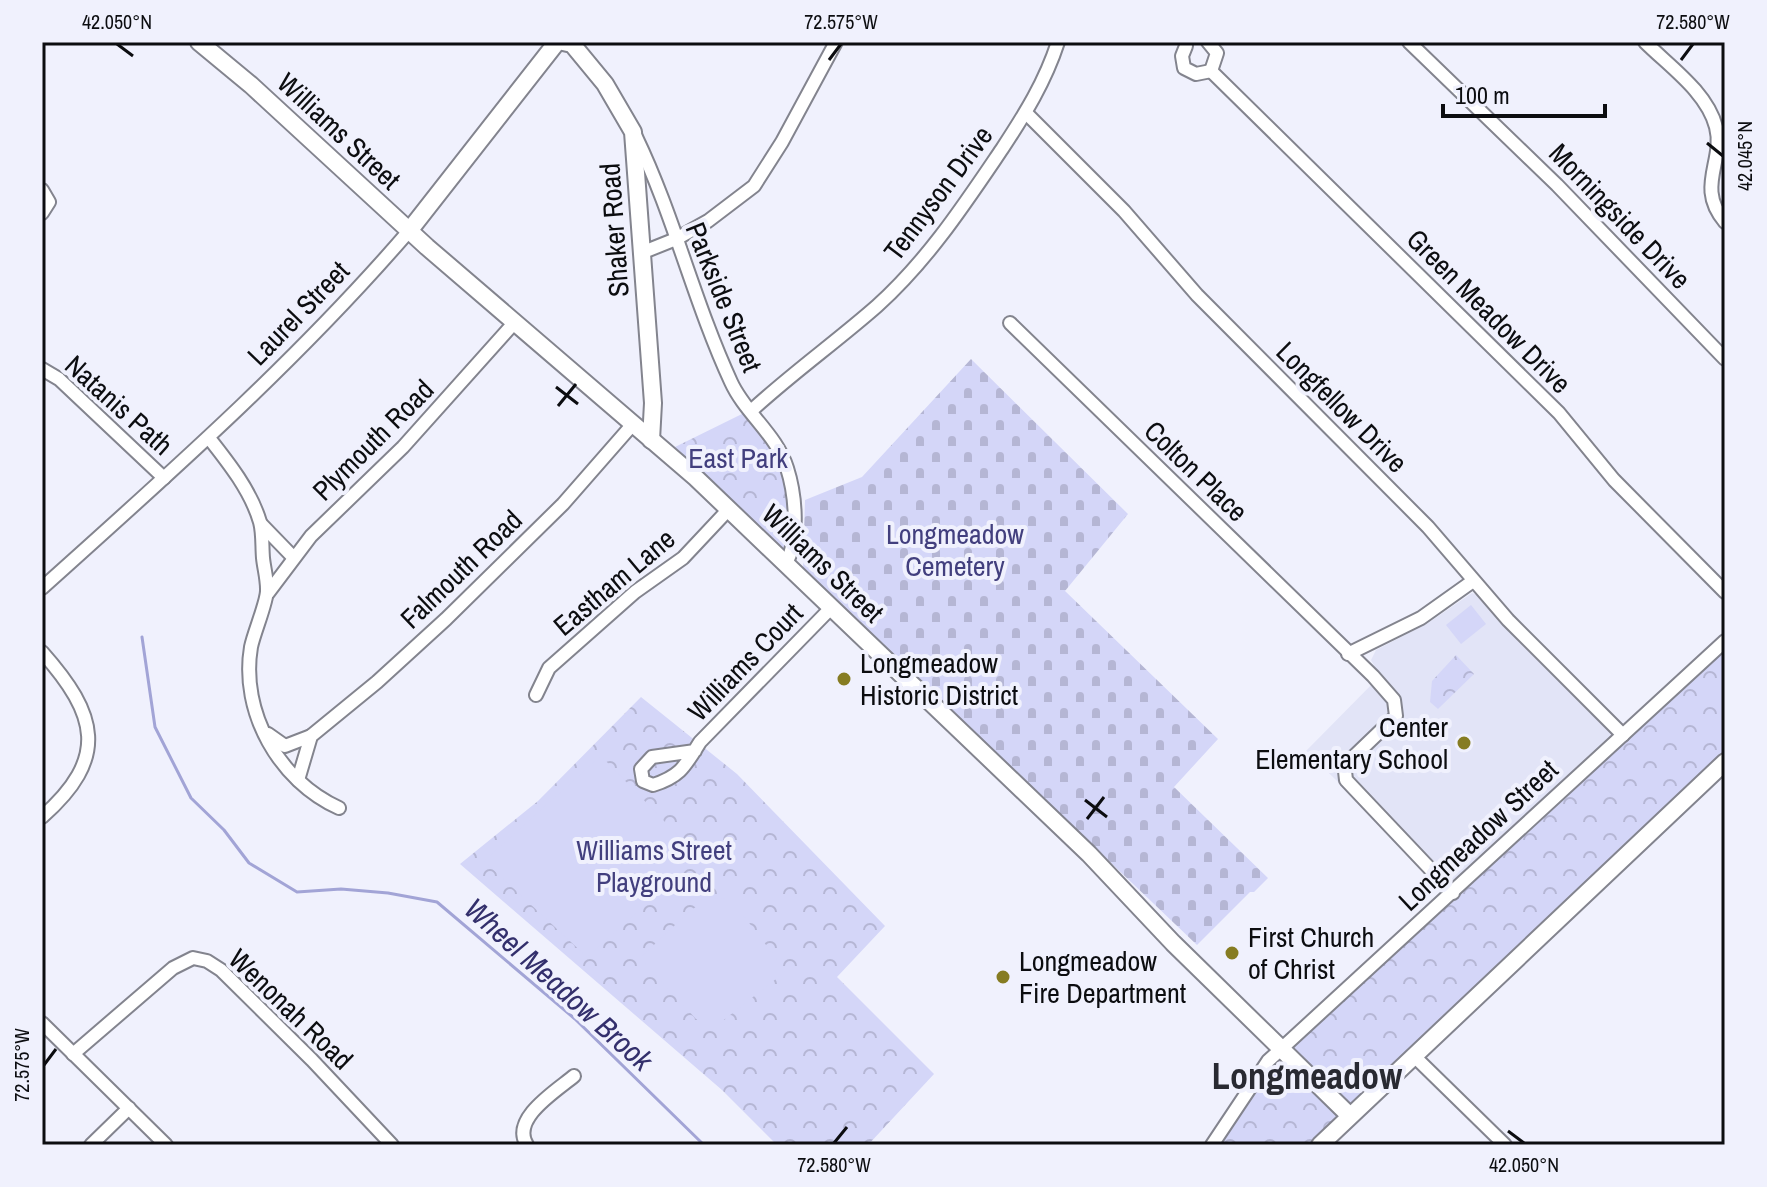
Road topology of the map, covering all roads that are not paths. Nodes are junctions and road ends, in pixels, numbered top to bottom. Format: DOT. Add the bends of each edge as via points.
graph roads {
  1 [pos="199,42"];
  2 [pos="557,42"];
  3 [pos="563,42"];
  4 [pos="836,42"];
  5 [pos="1058,42"];
  6 [pos="1208,42"];
  7 [pos="1409,42"];
  8 [pos="1645,42"];
  9 [pos="1186,43"];
  10 [pos="1211,71"];
  11 [pos="1027,114"];
  12 [pos="633,132"];
  13 [pos="42,190"];
  14 [pos="42,213"];
  15 [pos="1725,222"];
  16 [pos="409,231"];
  17 [pos="676,239"];
  18 [pos="641,253"];
  19 [pos="514,323"];
  20 [pos="1010,323"];
  21 [pos="1725,359"];
  22 [pos="42,369"];
  23 [pos="751,411"];
  24 [pos="633,424"];
  25 [pos="209,438"];
  26 [pos="651,440"];
  27 [pos="164,478"];
  28 [pos="729,509"];
  29 [pos="261,524"];
  30 [pos="293,557"];
  31 [pos="786,564"];
  32 [pos="1473,581"];
  33 [pos="42,588"];
  34 [pos="1725,592"];
  35 [pos="268,593"];
  36 [pos="831,608"];
  37 [pos="1725,641"];
  38 [pos="42,652"];
  39 [pos="1348,654"];
  40 [pos="536,695"];
  41 [pos="260,723"];
  42 [pos="1623,735"];
  43 [pos="311,736"];
  44 [pos="695,751"];
  45 [pos="1725,762"];
  46 [pos="298,780"];
  47 [pos="339,808"];
  48 [pos="42,817"];
  49 [pos="1453,893"];
  50 [pos="42,1023"];
  51 [pos="1282,1049"];
  52 [pos="73,1054"];
  53 [pos="1413,1055"];
  54 [pos="574,1076"];
  55 [pos="129,1108"];
  56 [pos="1350,1116"];
  57 [pos="383,1142"];
  58 [pos="91,1145"];
  59 [pos="166,1145"];
  60 [pos="527,1145"];
  61 [pos="1212,1145"];
  62 [pos="1320,1145"];
  63 [pos="1505,1145"];
  1 -- 16 [label="main road, Williams Street"];
  2 -- 16 [label="main road, Laurel Street"];
  3 -- 12 [label="main road, Shaker Road" via="572,44 605,84"];
  4 -- 17 [label="street" via="760,179 731,206"];
  5 -- 11 [label="street, Tennyson Drive"];
  6 -- 10 [label="street" via="1217,53"];
  7 -- 21 [label="street, Morningside Drive"];
  8 -- 15 [label="street" via="1691,86 1715,123 1711,192"];
  9 -- 10 [label="street, Green Meadow Drive" via="1184,68 1196,74"];
  10 -- 34 [label="street, Green Meadow Drive" via="1559,413 1621,488"];
  11 -- 23 [label="street, Tennyson Drive" via="963,209 912,272"];
  11 -- 32 [label="street, Longfellow Drive" via="1124,211 1197,295 1428,527"];
  12 -- 17 [label="street, Parkside Street"];
  12 -- 18 [label="main road, Shaker Road"];
  13 -- 14 [label="street" via="49,202"];
  16 -- 19 [label="main road, Williams Street"];
  16 -- 25 [label="street, Laurel Street" via="314,337"];
  17 -- 18 [label="street"];
  17 -- 23 [label="street, Parkside Street" via="731,383"];
  18 -- 26 [label="main road, Shaker Road"];
  19 -- 24 [label="main road, Williams Street"];
  19 -- 30 [label="street, Plymouth Road" via="414,435"];
  20 -- 39 [label="street, Colton Place"];
  22 -- 27 [label="street, Natanis Path"];
  23 -- 31 [label="street, Parkside Street" via="789,473 793,550"];
  24 -- 26 [label="main road, Williams Street"];
  24 -- 43 [label="street, Falmouth Road" via="563,504 446,619"];
  25 -- 27 [label="street, Laurel Street"];
  25 -- 29 [label="street"];
  26 -- 28 [label="main road, Williams Street"];
  27 -- 33 [label="street, Laurel Street"];
  28 -- 31 [label="main road, Williams Street"];
  28 -- 40 [label="street, Eastham Lane" via="683,558 635,592 549,668"];
  29 -- 30 [label="street"];
  29 -- 35 [label="street"];
  30 -- 35 [label="street, Plymouth Road"];
  31 -- 36 [label="main road, Williams Street"];
  32 -- 39 [label="street" via="1421,618"];
  32 -- 42 [label="street, Longfellow Drive"];
  35 -- 41 [label="street" via="250,656 250,687"];
  36 -- 44 [label="street, Williams Court"];
  36 -- 51 [label="main road, Williams Street" via="1089,854"];
  37 -- 42 [label="street, Longmeadow Street"];
  38 -- 48 [label="street" via="73,692 89,743 78,778"];
  39 -- 49 [label="street, Colton Place" via="1390,695 1398,711 1348,762 1344,775"];
  41 -- 43 [label="street" via="285,746"];
  41 -- 46 [label="street" via="276,755"];
  42 -- 49 [label="street, Longmeadow Street"];
  43 -- 46 [label="street"];
  45 -- 53 [label="main road"];
  46 -- 47 [label="street"];
  49 -- 51 [label="street, Longmeadow Street"];
  50 -- 52 [label="street"];
  51 -- 56 [label="main road, Williams Street"];
  51 -- 61 [label="street, Longmeadow Street"];
  52 -- 55 [label="street"];
  52 -- 57 [label="street, Wenonah Road" via="166,973 184,960 200,958 221,970 320,1067"];
  53 -- 56 [label="main road"];
  53 -- 63 [label="street"];
  54 -- 60 [label="street" via="525,1123 522,1137"];
  55 -- 58 [label="street"];
  55 -- 59 [label="street"];
  56 -- 62 [label="main road"];
}
